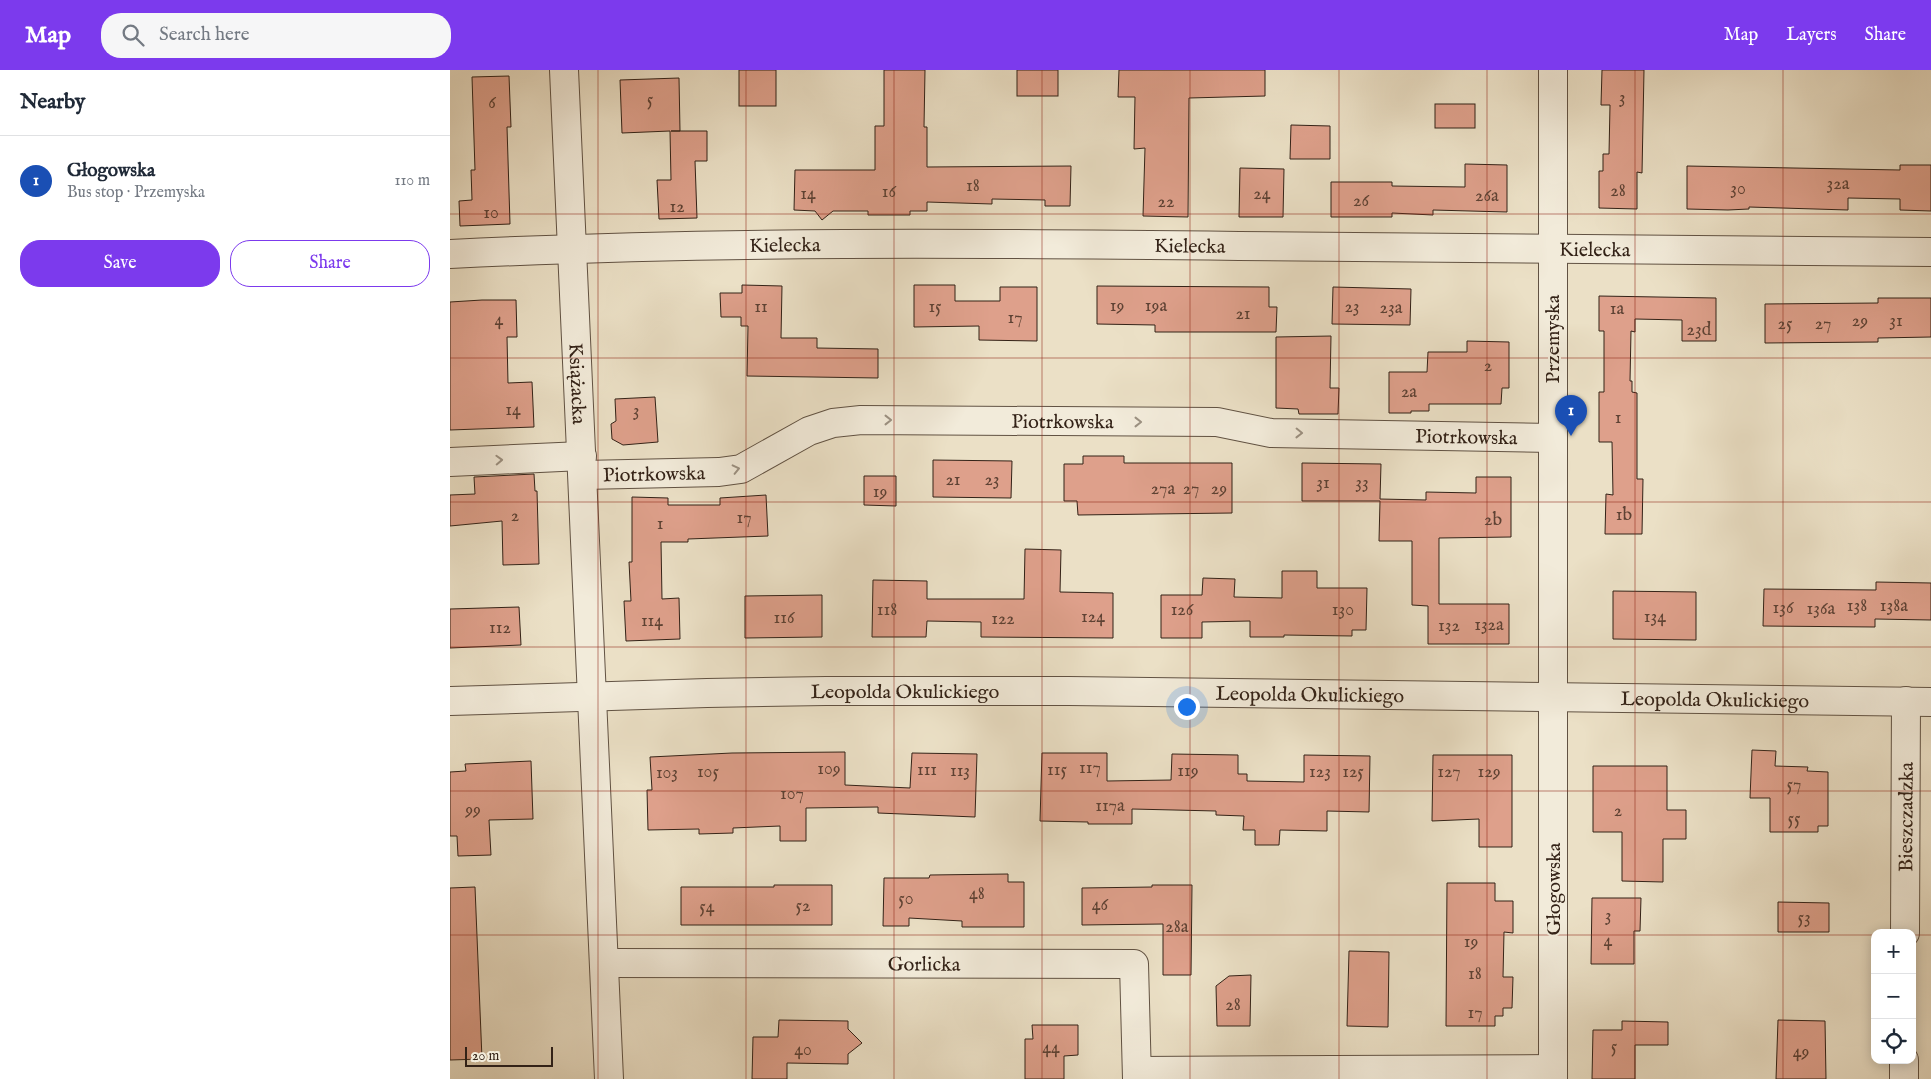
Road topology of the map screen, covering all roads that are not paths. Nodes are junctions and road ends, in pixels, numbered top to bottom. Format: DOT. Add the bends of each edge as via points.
graph roads {
  1 [pos="564,70"];
  2 [pos="1553,70"];
  3 [pos="572,248"];
  4 [pos="1552,248"];
  5 [pos="1931,252"];
  6 [pos="450,254"];
  7 [pos="1552,438"];
  8 [pos="450,462"];
  9 [pos="583,465"];
  10 [pos="593,696"];
  11 [pos="1552,698"];
  12 [pos="450,701"];
  13 [pos="1918,701"];
  14 [pos="1905,929"];
  15 [pos="605,963"];
  16 [pos="1904,1064"];
  17 [pos="1553,1074"];
  18 [pos="1137,1075"];
  19 [pos="609,1079"];
  20 [pos="1904,1079"];
  1 -- 3 [label="street, Książacka"];
  2 -- 4 [label="street, Przemyska"];
  3 -- 4 [label="street, Kielecka" via="1069,244"];
  3 -- 6 [label="street, Kielecka"];
  3 -- 9 [label="street, Książacka"];
  4 -- 5 [label="street, Kielecka"];
  4 -- 7 [label="street, Przemyska"];
  9 -- 7 [label="street, Piotrkowska, one-way" via="719,472 741,469 809,431 833,423 861,420 1217,422 1271,433"];
  7 -- 11 [label="street, Przemyska"];
  8 -- 9 [label="street, Piotrkowska, one-way"];
  9 -- 10 [label="street, Książacka"];
  10 -- 11 [label="street, Leopolda Okulickiego" via="1050,691"];
  10 -- 12 [label="street, Leopolda Okulickiego"];
  10 -- 15 [label="street"];
  11 -- 13 [label="street, Leopolda Okulickiego"];
  11 -- 17 [label="street, Głogowska"];
  13 -- 14 [label="street, Bieszczadzka"];
  15 -- 18 [label="street, Gorlicka" via="1134,964"];
  15 -- 19 [label="street"];
  16 -- 20 [label="street"];
  17 -- 18 [label="street, Gorlicka"];
}
